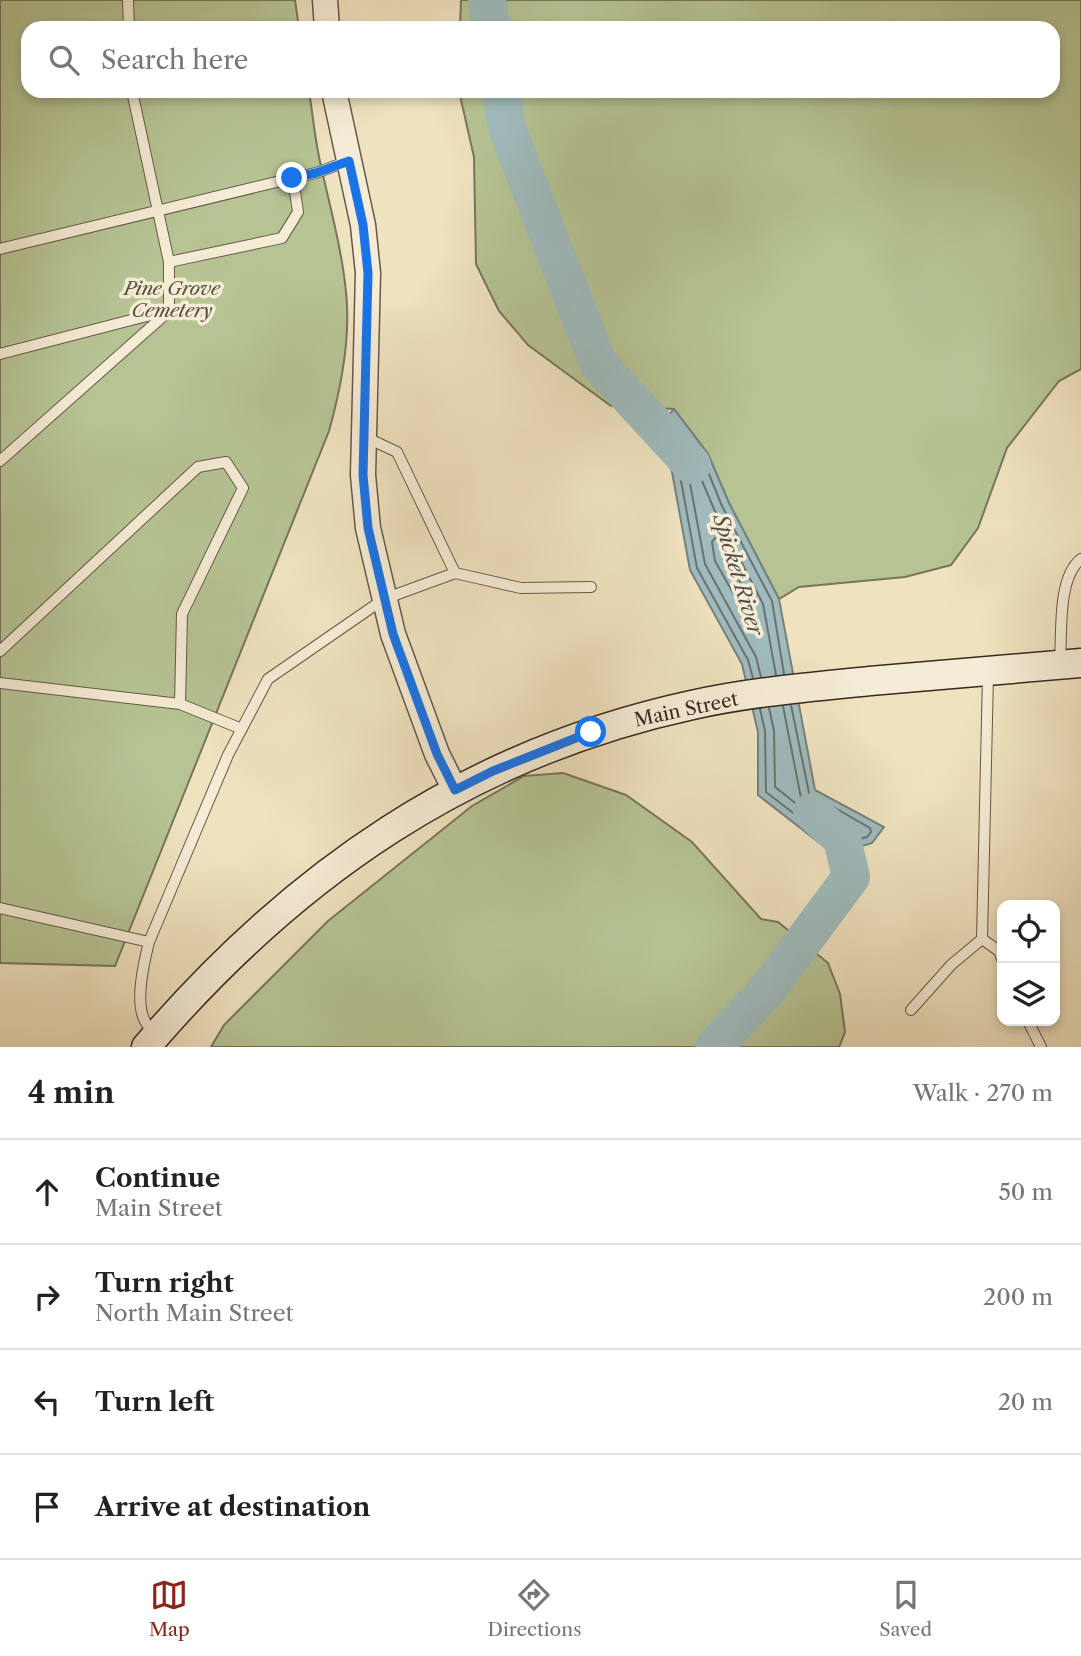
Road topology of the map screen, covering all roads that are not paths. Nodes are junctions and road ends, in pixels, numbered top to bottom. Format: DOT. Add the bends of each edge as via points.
graph roads {
  1 [pos="128,0"];
  2 [pos="325,0"];
  3 [pos="130,21"];
  4 [pos="326,21"];
  5 [pos="134,98"];
  6 [pos="336,98"];
  7 [pos="349,161"];
  8 [pos="292,178"];
  9 [pos="158,212"];
  10 [pos="0,249"];
  11 [pos="169,262"];
  12 [pos="169,311"];
  13 [pos="0,354"];
  14 [pos="365,436"];
  15 [pos="0,461"];
  16 [pos="1081,559"];
  17 [pos="455,573"];
  18 [pos="591,587"];
  19 [pos="384,599"];
  20 [pos="0,651"];
  21 [pos="1070,664"];
  22 [pos="988,671"];
  23 [pos="0,683"];
  24 [pos="180,704"];
  25 [pos="242,729"];
  26 [pos="455,790"];
  27 [pos="0,908"];
  28 [pos="982,939"];
  29 [pos="149,942"];
  30 [pos="997,950"];
  31 [pos="911,1010"];
  32 [pos="1030,1026"];
  33 [pos="151,1042"];
  34 [pos="1041,1047"];
  1 -- 3 [label="lane"];
  2 -- 4 [label="street"];
  5 -- 9 [label="lane"];
  6 -- 7 [label="street"];
  7 -- 8 [label="lane"];
  7 -- 14 [label="street" via="368,273"];
  8 -- 9 [label="lane"];
  8 -- 11 [label="lane" via="298,212 282,238"];
  9 -- 10 [label="lane"];
  9 -- 11 [label="lane"];
  11 -- 12 [label="lane"];
  12 -- 13 [label="lane"];
  12 -- 15 [label="lane"];
  14 -- 17 [label="lane" via="397,452"];
  14 -- 19 [label="street" via="368,528"];
  16 -- 21 [label="lane" via="1073,565 1065,586"];
  17 -- 18 [label="lane" via="521,588"];
  17 -- 19 [label="lane"];
  19 -- 25 [label="lane" via="268,679"];
  19 -- 26 [label="street" via="437,754"];
  20 -- 24 [label="lane" via="198,467 226,462 243,488 183,614"];
  21 -- 22 [label="main road, Main Street"];
  22 -- 26 [label="main road, Main Street" via="804,687 693,705 591,732"];
  22 -- 28 [label="lane"];
  23 -- 24 [label="lane"];
  24 -- 25 [label="lane"];
  25 -- 29 [label="lane"];
  26 -- 33 [label="main road, Main Street" via="382,833 302,893 188,998"];
  27 -- 29 [label="lane"];
  28 -- 30 [label="lane"];
  28 -- 31 [label="lane" via="951,965"];
  29 -- 33 [label="lane" via="141,993 142,1018"];
  32 -- 34 [label="lane"];
}
